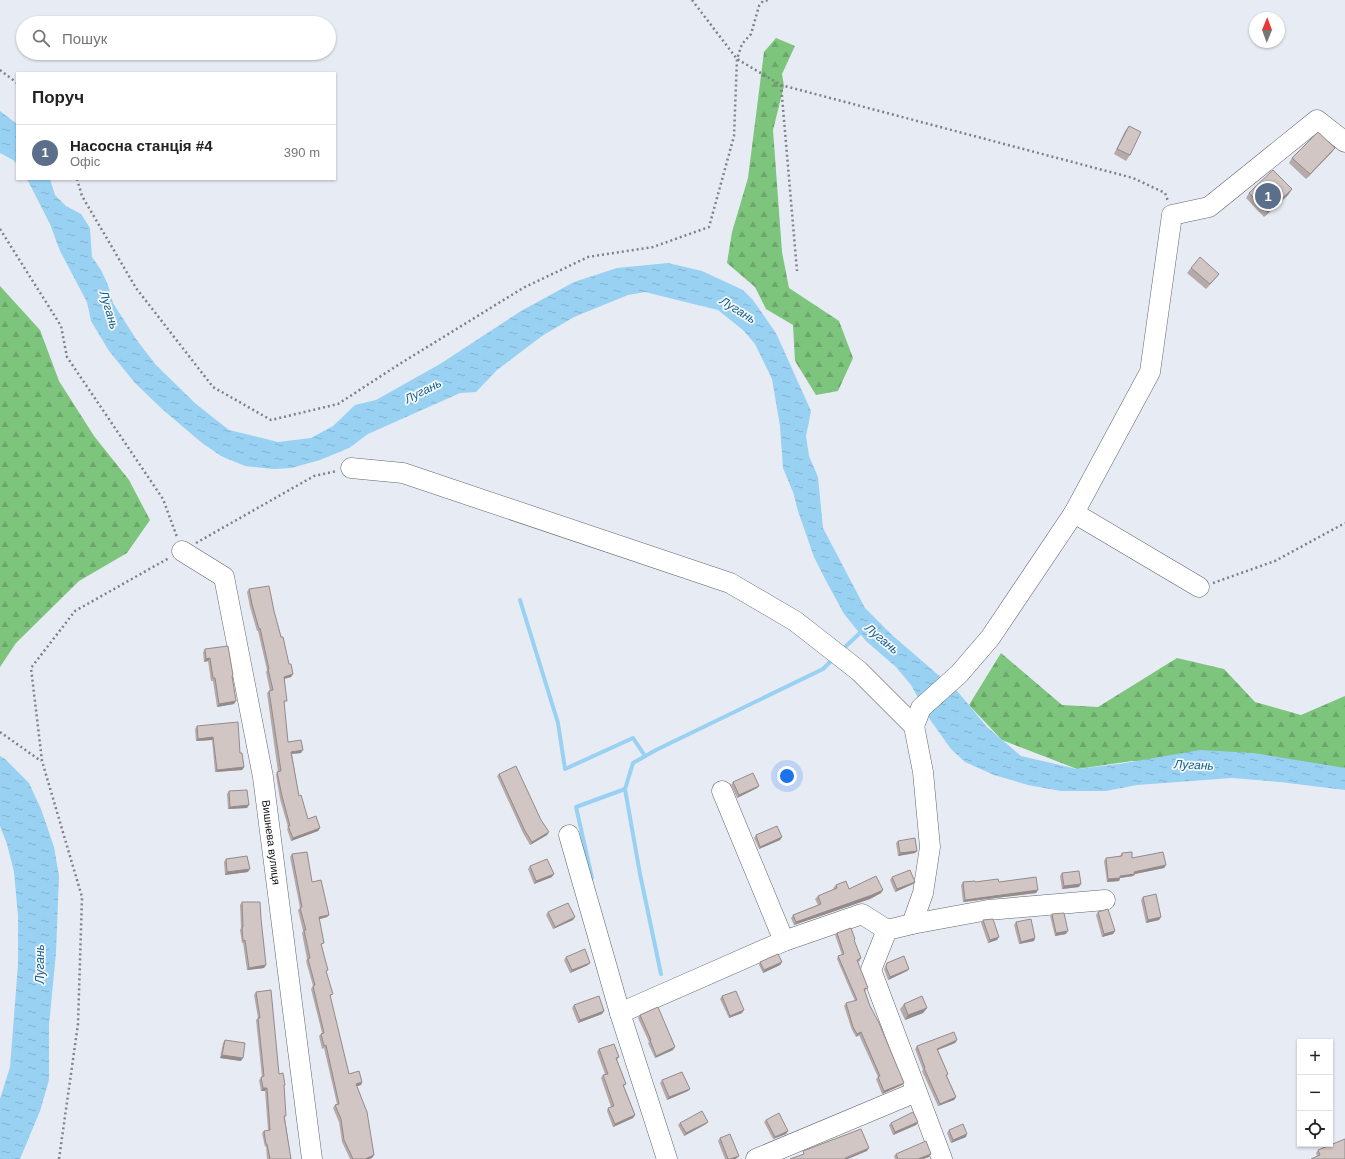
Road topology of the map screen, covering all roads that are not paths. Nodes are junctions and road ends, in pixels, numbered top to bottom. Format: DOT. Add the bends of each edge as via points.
graph roads {
  1 [pos="1345,142"];
  2 [pos="350,468"];
  3 [pos="1074,513"];
  4 [pos="182,551"];
  5 [pos="1199,587"];
  6 [pos="917,717"];
  7 [pos="722,791"];
  8 [pos="569,835"];
  9 [pos="1105,900"];
  10 [pos="912,924"];
  11 [pos="887,930"];
  12 [pos="784,941"];
  13 [pos="620,1013"];
  14 [pos="916,1092"];
  15 [pos="312,1159"];
  16 [pos="667,1159"];
  17 [pos="756,1159"];
  18 [pos="942,1159"];
  1 -- 3 [label="street" via="1317,120 1209,207 1172,215 1150,372"];
  2 -- 6 [label="street" via="403,473 730,583 795,621"];
  3 -- 5 [label="street"];
  3 -- 6 [label="street" via="990,638 960,674"];
  4 -- 15 [label="street, Вишнева вулиця" via="224,577 263,777"];
  6 -- 10 [label="street" via="930,847 923,893"];
  7 -- 12 [label="street"];
  8 -- 13 [label="street"];
  9 -- 10 [label="street" via="988,910"];
  10 -- 11 [label="street"];
  11 -- 12 [label="street" via="862,914"];
  11 -- 14 [label="street" via="871,970"];
  12 -- 13 [label="street"];
  13 -- 16 [label="street"];
  14 -- 17 [label="street"];
  14 -- 18 [label="street"];
}
